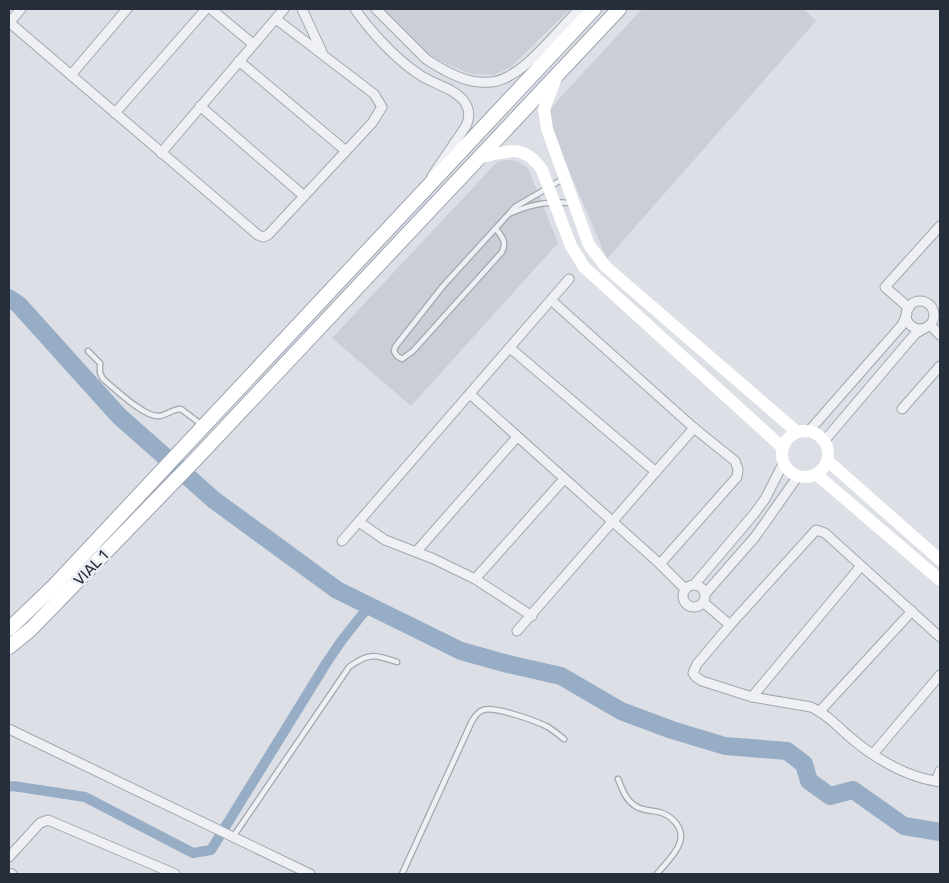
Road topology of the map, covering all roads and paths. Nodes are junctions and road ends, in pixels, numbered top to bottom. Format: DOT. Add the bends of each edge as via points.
graph roads {
  1 [pos="21,9"];
  2 [pos="127,9"];
  3 [pos="206,9"];
  4 [pos="211,9"];
  5 [pos="284,9"];
  6 [pos="302,9"];
  7 [pos="376,9"];
  8 [pos="579,9"];
  9 [pos="594,9"];
  10 [pos="619,9"];
  11 [pos="360,11"];
  12 [pos="276,19"];
  13 [pos="9,23"];
  14 [pos="253,44"];
  15 [pos="323,54"];
  16 [pos="426,59"];
  17 [pos="239,61"];
  18 [pos="417,73"];
  19 [pos="558,73"];
  20 [pos="71,75"];
  21 [pos="200,106"];
  22 [pos="115,113"];
  23 [pos="346,151"];
  24 [pos="161,152"];
  25 [pos="478,158"];
  26 [pos="564,178"];
  27 [pos="548,187"];
  28 [pos="426,189"];
  29 [pos="304,196"];
  30 [pos="553,201"];
  31 [pos="573,203"];
  32 [pos="510,213"];
  33 [pos="940,226"];
  34 [pos="496,229"];
  35 [pos="569,279"];
  36 [pos="551,300"];
  37 [pos="908,311"];
  38 [pos="927,327"];
  39 [pos="940,335"];
  40 [pos="884,346"];
  41 [pos="510,348"];
  42 [pos="88,351"];
  43 [pos="896,357"];
  44 [pos="940,366"];
  45 [pos="859,375"];
  46 [pos="871,386"];
  47 [pos="470,394"];
  48 [pos="902,409"];
  49 [pos="203,426"];
  50 [pos="694,428"];
  51 [pos="803,432"];
  52 [pos="517,437"];
  53 [pos="824,440"];
  54 [pos="783,448"];
  55 [pos="828,461"];
  56 [pos="784,462"];
  57 [pos="656,472"];
  58 [pos="816,474"];
  59 [pos="798,476"];
  60 [pos="564,479"];
  61 [pos="359,522"];
  62 [pos="613,522"];
  63 [pos="342,542"];
  64 [pos="416,552"];
  65 [pos="721,554"];
  66 [pos="940,560"];
  67 [pos="660,564"];
  68 [pos="732,564"];
  69 [pos="861,566"];
  70 [pos="476,579"];
  71 [pos="940,580"];
  72 [pos="694,585"];
  73 [pos="685,589"];
  74 [pos="704,598"];
  75 [pos="912,611"];
  76 [pos="532,616"];
  77 [pos="730,625"];
  78 [pos="9,629"];
  79 [pos="517,631"];
  80 [pos="940,637"];
  81 [pos="9,647"];
  82 [pos="396,662"];
  83 [pos="940,675"];
  84 [pos="752,697"];
  85 [pos="820,711"];
  86 [pos="9,729"];
  87 [pos="564,739"];
  88 [pos="873,754"];
  89 [pos="940,771"];
  90 [pos="618,779"];
  91 [pos="938,782"];
  92 [pos="233,837"];
  93 [pos="9,857"];
  94 [pos="9,873"];
  95 [pos="12,874"];
  96 [pos="175,874"];
  97 [pos="310,874"];
  98 [pos="402,874"];
  99 [pos="657,874"];
  1 -- 13 [label="street"];
  2 -- 20 [label="street"];
  3 -- 22 [label="street"];
  4 -- 14 [label="street"];
  5 -- 12 [label="street"];
  6 -- 15 [label="street"];
  7 -- 16 [label="street"];
  8 -- 16 [label="street" via="526,64 507,78 479,82 467,80"];
  9 -- 28 [label="main road, VIAL 1"];
  10 -- 19 [label="main road, VIAL 1"];
  11 -- 18 [label="street" via="392,51"];
  12 -- 14 [label="street"];
  12 -- 15 [label="street"];
  13 -- 20 [label="street"];
  14 -- 17 [label="street"];
  15 -- 23 [label="street" via="374,94 382,107"];
  16 -- 18 [label="street"];
  17 -- 21 [label="street"];
  17 -- 23 [label="street"];
  18 -- 28 [label="street" via="457,94 464,100 470,118"];
  19 -- 25 [label="main road, VIAL 1"];
  19 -- 26 [label="street" via="544,109 547,129"];
  20 -- 22 [label="street"];
  21 -- 24 [label="street"];
  21 -- 29 [label="street"];
  22 -- 24 [label="street"];
  23 -- 29 [label="street"];
  24 -- 29 [label="street" via="262,237 268,235"];
  25 -- 27 [label="street" via="511,152 528,154 542,170"];
  25 -- 81 [label="main road, VIAL 1" via="194,460 31,629"];
  26 -- 27 [label="lane"];
  26 -- 31 [label="street"];
  27 -- 30 [label="street"];
  27 -- 32 [label="lane"];
  28 -- 49 [label="main road, VIAL 1"];
  30 -- 31 [label="lane"];
  30 -- 32 [label="lane"];
  30 -- 54 [label="street" via="571,246 584,267"];
  31 -- 51 [label="street" via="589,245 606,267"];
  32 -- 34 [label="lane"];
  33 -- 37 [label="street" via="885,287"];
  34 -- 34 [label="lane" via="442,286 399,341 394,352 397,356 402,358 413,351 502,252 505,242"];
  35 -- 36 [label="street"];
  36 -- 41 [label="street"];
  36 -- 50 [label="street"];
  37 -- 38 [label="street" via="907,318 912,326"];
  37 -- 38 [label="street" via="920,302 929,305 934,312 933,321"];
  37 -- 40 [label="street" via="902,325"];
  38 -- 39 [label="street"];
  38 -- 43 [label="street" via="915,334"];
  40 -- 43 [label="street"];
  40 -- 45 [label="street"];
  41 -- 47 [label="street"];
  41 -- 57 [label="street"];
  42 -- 49 [label="lane" via="100,363 102,379 146,413 161,416 180,409"];
  43 -- 46 [label="street"];
  44 -- 48 [label="street"];
  45 -- 46 [label="street"];
  45 -- 51 [label="street"];
  46 -- 53 [label="street"];
  47 -- 52 [label="street"];
  47 -- 61 [label="street"];
  49 -- 78 [label="main road, VIAL 1" via="54,586"];
  50 -- 57 [label="street"];
  50 -- 67 [label="street" via="735,461 737,477"];
  51 -- 53 [label="street" via="815,433"];
  51 -- 54 [label="street" via="786,441"];
  52 -- 60 [label="street"];
  52 -- 64 [label="street"];
  53 -- 55 [label="street" via="828,447"];
  54 -- 56 [label="street"];
  55 -- 58 [label="street"];
  55 -- 66 [label="street"];
  56 -- 59 [label="street"];
  56 -- 65 [label="street" via="765,499"];
  57 -- 62 [label="street"];
  58 -- 59 [label="street"];
  58 -- 71 [label="street"];
  59 -- 68 [label="street" via="761,530"];
  60 -- 62 [label="street"];
  60 -- 70 [label="street"];
  61 -- 63 [label="street"];
  61 -- 64 [label="street" via="385,540"];
  62 -- 67 [label="street"];
  62 -- 76 [label="street"];
  64 -- 70 [label="street"];
  65 -- 68 [label="street"];
  65 -- 72 [label="street"];
  67 -- 73 [label="street"];
  68 -- 74 [label="street"];
  69 -- 75 [label="street"];
  69 -- 77 [label="street" via="825,533 816,530"];
  69 -- 84 [label="street"];
  70 -- 76 [label="street"];
  72 -- 73 [label="street"];
  72 -- 74 [label="street" via="701,587"];
  73 -- 74 [label="street" via="684,600 690,606 697,606"];
  74 -- 77 [label="street"];
  75 -- 80 [label="street"];
  75 -- 85 [label="street"];
  76 -- 79 [label="street"];
  77 -- 84 [label="street" via="697,664 694,673 702,681"];
  82 -- 92 [label="lane" via="372,656 349,668"];
  83 -- 88 [label="street"];
  84 -- 85 [label="street"];
  85 -- 88 [label="street"];
  86 -- 92 [label="street"];
  87 -- 98 [label="lane" via="548,727 516,715 486,709 480,711 472,721"];
  88 -- 91 [label="street" via="902,771"];
  89 -- 91 [label="street"];
  90 -- 99 [label="lane" via="628,800 639,808 666,814 681,832 679,846"];
  92 -- 97 [label="street"];
  93 -- 96 [label="street" via="40,823 48,820"];
  94 -- 95 [label="street"];
}
